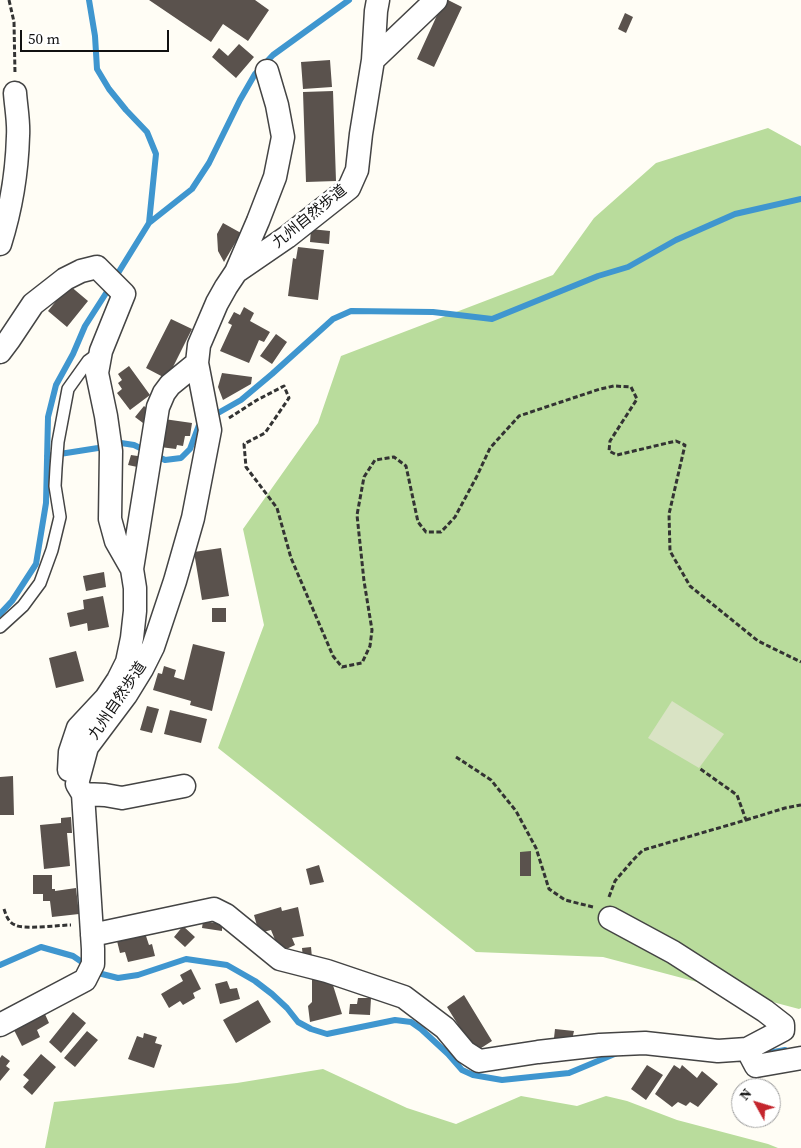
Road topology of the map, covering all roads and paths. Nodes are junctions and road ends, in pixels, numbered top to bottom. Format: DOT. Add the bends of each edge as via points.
graph roads {
  1 [pos="8,0"];
  2 [pos="378,0"];
  3 [pos="436,0"];
  4 [pos="373,60"];
  5 [pos="267,70"];
  6 [pos="15,93"];
  7 [pos="0,244"];
  8 [pos="236,272"];
  9 [pos="33,304"];
  10 [pos="0,336"];
  11 [pos="101,351"];
  12 [pos="0,352"];
  13 [pos="197,363"];
  14 [pos="209,429"];
  15 [pos="132,569"];
  16 [pos="0,627"];
  17 [pos="801,662"];
  18 [pos="456,757"];
  19 [pos="699,768"];
  20 [pos="184,786"];
  21 [pos="80,789"];
  22 [pos="801,805"];
  23 [pos="746,820"];
  24 [pos="4,909"];
  25 [pos="604,913"];
  26 [pos="92,936"];
  27 [pos="0,1025"];
  28 [pos="750,1055"];
  29 [pos="801,1058"];
  1 -- 6 [label="path" via="14,22"];
  2 -- 4 [label="street, 九州自然歩道"];
  3 -- 4 [label="street"];
  4 -- 8 [label="street, 九州自然歩道" via="357,170 349,188"];
  5 -- 8 [label="street" via="283,137 275,177"];
  6 -- 7 [label="street" via="16,173"];
  8 -- 13 [label="street, 九州自然歩道" via="198,345"];
  9 -- 10 [label="street"];
  9 -- 11 [label="street" via="65,279 97,267 124,294"];
  9 -- 12 [label="street"];
  11 -- 15 [label="street" via="97,373 110,441 110,519 116,541"];
  11 -- 16 [label="lane" via="88,361 68,389 56,468 60,517 40,583 23,606"];
  13 -- 14 [label="street, 九州自然歩道"];
  13 -- 15 [label="street" via="170,385 158,407"];
  14 -- 17 [label="path" via="284,386 289,398 265,433 244,444 246,467 277,508 291,558 333,656 342,666 362,663 370,646 372,630 357,515 364,477 375,460 394,457 406,466 418,522 426,532 441,532 456,517 490,448 518,416 600,389 631,387 637,399 610,441 609,451 617,455 676,441 685,445 669,514 670,551 690,586 758,641"];
  14 -- 21 [label="street, 九州自然歩道" via="193,518 153,647 126,695 87,747"];
  15 -- 21 [label="street" via="135,611 127,662 106,698 78,728 70,752 70,774"];
  18 -- 25 [label="path" via="490,780 516,811 536,848 549,889 565,900"];
  19 -- 23 [label="path" via="737,795"];
  20 -- 21 [label="street" via="122,798"];
  21 -- 26 [label="street, 九州自然歩道"];
  22 -- 23 [label="path"];
  23 -- 25 [label="path" via="643,850 615,881"];
  24 -- 26 [label="path" via="16,926"];
  25 -- 28 [label="street" via="673,952 783,1025 783,1030"];
  26 -- 27 [label="street, 九州自然歩道" via="93,964 84,980"];
  26 -- 28 [label="street" via="214,910 226,914 280,959 404,997 445,1028 465,1052 479,1061 600,1045 645,1043"];
  28 -- 29 [label="street"];
}
